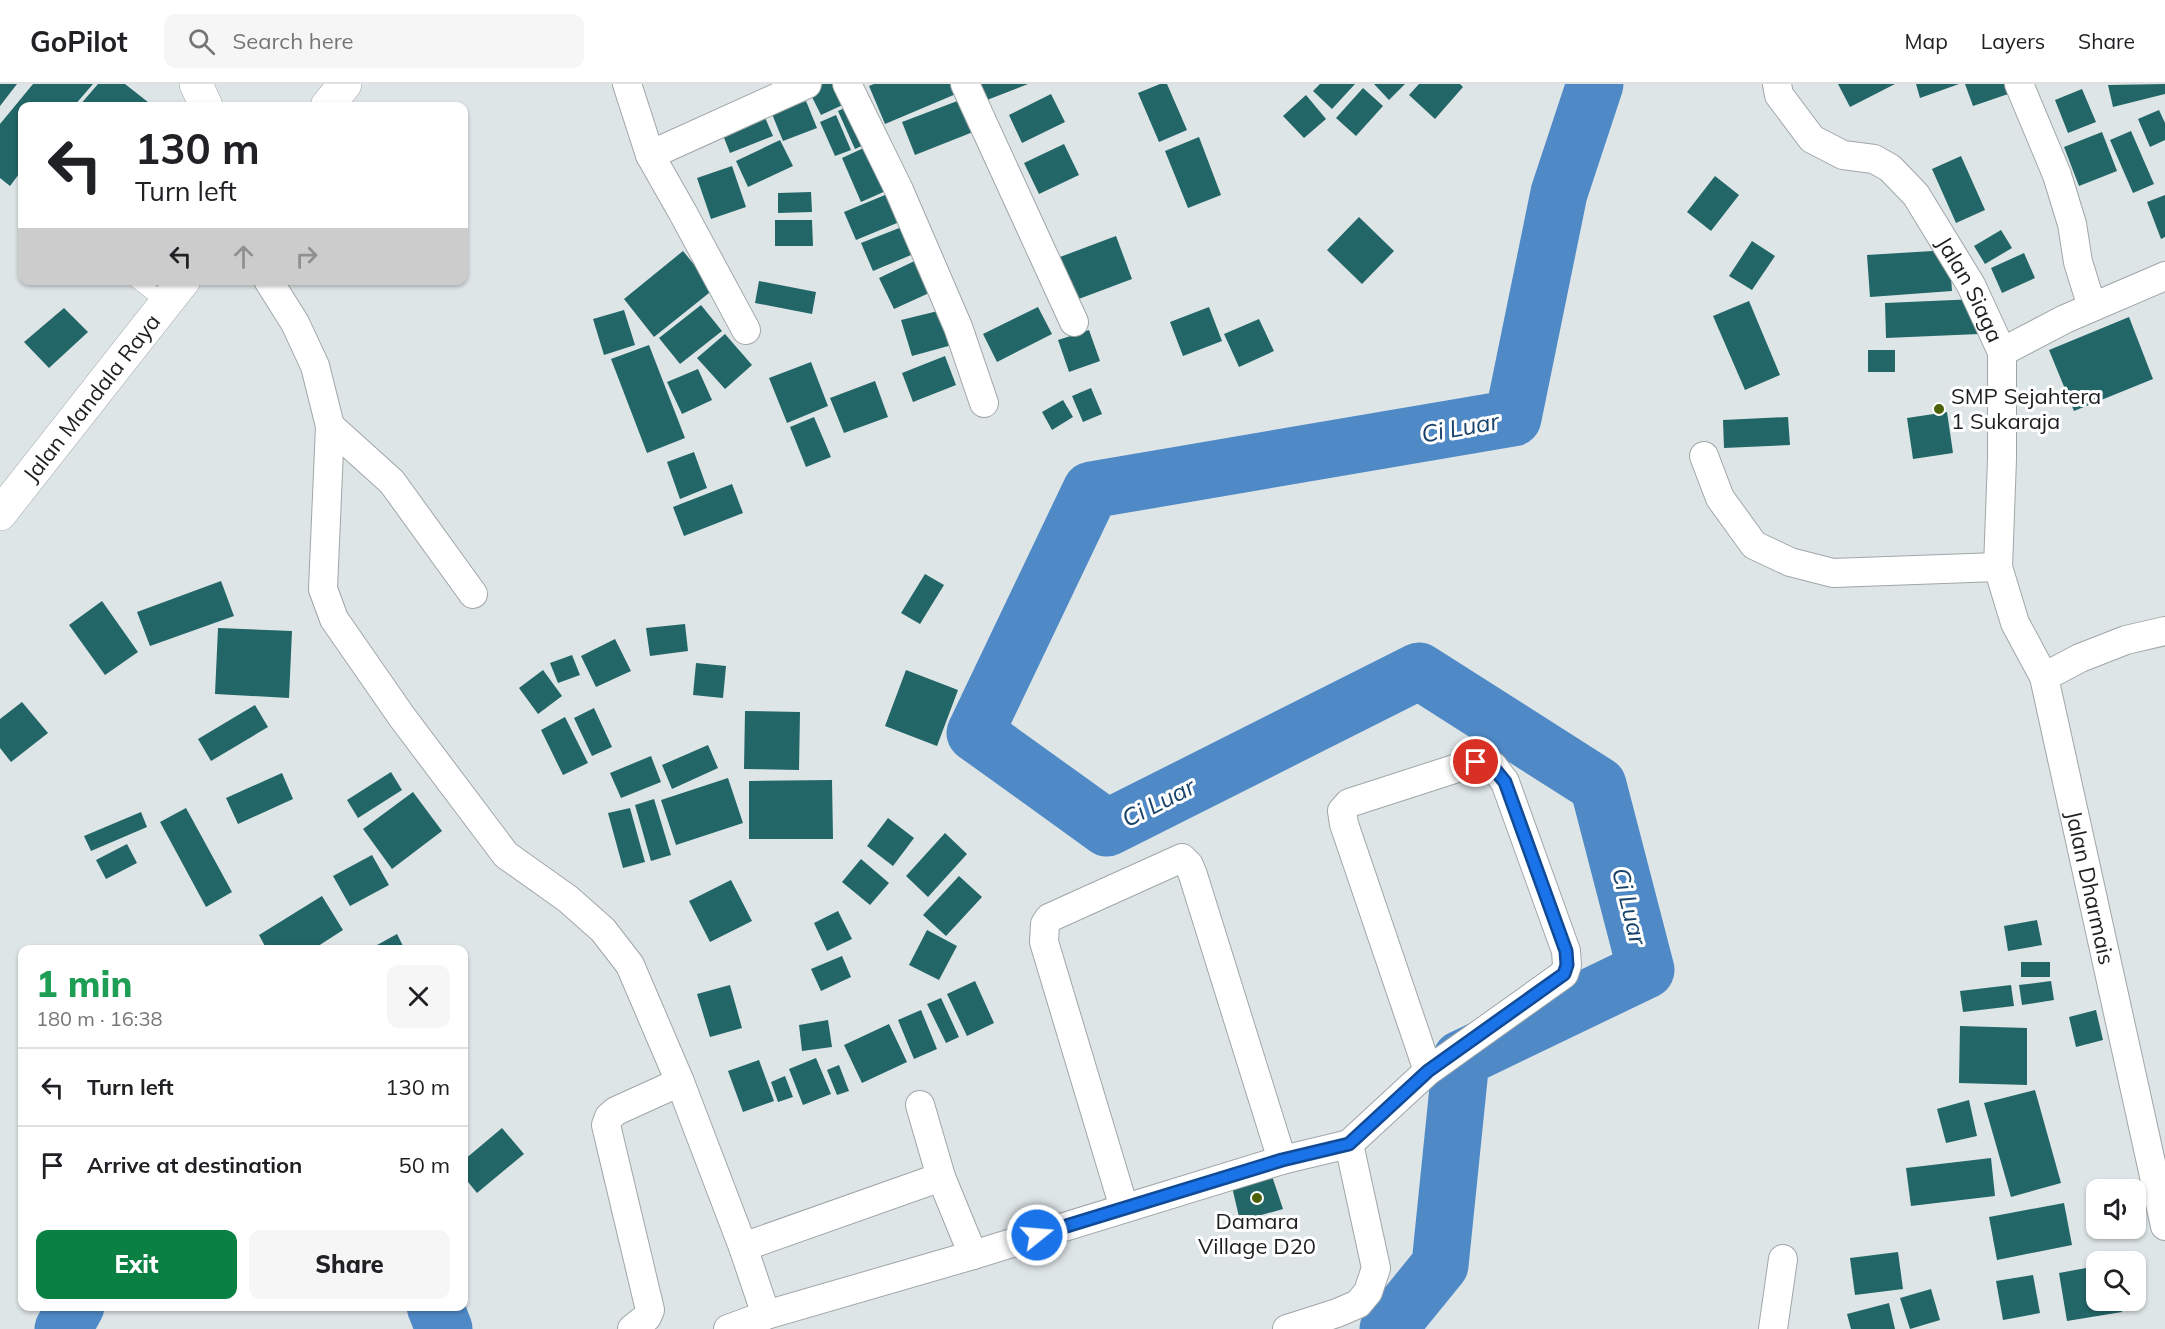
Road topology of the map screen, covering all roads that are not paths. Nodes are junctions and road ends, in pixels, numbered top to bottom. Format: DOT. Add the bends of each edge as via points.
graph roads {
  1 [pos="196,84"];
  2 [pos="345,84"];
  3 [pos="627,84"];
  4 [pos="807,84"];
  5 [pos="847,84"];
  6 [pos="966,84"];
  7 [pos="1777,84"];
  8 [pos="2019,84"];
  9 [pos="204,102"];
  10 [pos="330,102"];
  11 [pos="650,155"];
  12 [pos="2165,276"];
  13 [pos="152,285"];
  14 [pos="271,285"];
  15 [pos="175,292"];
  16 [pos="2092,307"];
  17 [pos="1074,322"];
  18 [pos="746,330"];
  19 [pos="2002,352"];
  20 [pos="984,403"];
  21 [pos="330,426"];
  22 [pos="1704,456"];
  23 [pos="0,514"];
  24 [pos="1998,567"];
  25 [pos="473,594"];
  26 [pos="2165,631"];
  27 [pos="2044,677"];
  28 [pos="1428,1071"];
  29 [pos="680,1082"];
  30 [pos="920,1105"];
  31 [pos="1349,1144"];
  32 [pos="1282,1160"];
  33 [pos="941,1177"];
  34 [pos="1124,1208"];
  35 [pos="2165,1226"];
  36 [pos="743,1247"];
  37 [pos="973,1255"];
  38 [pos="1783,1259"];
  39 [pos="766,1315"];
  40 [pos="632,1329"];
  41 [pos="728,1329"];
  42 [pos="1287,1329"];
  43 [pos="1773,1329"];
  1 -- 9 [label="street"];
  2 -- 10 [label="street"];
  3 -- 11 [label="street"];
  4 -- 11 [label="street"];
  5 -- 20 [label="street" via="899,190 957,327"];
  6 -- 17 [label="street"];
  7 -- 19 [label="street, Jalan Siaga" via="1779,95 1812,139 1843,155 1874,159 1890,168 1916,195 1971,285"];
  8 -- 16 [label="street" via="2057,176"];
  11 -- 18 [label="street"];
  12 -- 16 [label="street"];
  13 -- 15 [label="lane"];
  14 -- 21 [label="street" via="315,366"];
  15 -- 23 [label="street, Jalan Mandala Raya"];
  16 -- 19 [label="street"];
  19 -- 24 [label="street, Jalan Siaga"];
  21 -- 25 [label="street" via="392,482"];
  21 -- 29 [label="street" via="323,589 334,620 506,855 568,898 603,930 630,965"];
  22 -- 24 [label="street" via="1720,498 1754,545 1790,562 1833,573"];
  24 -- 27 [label="street, Jalan Siaga" via="2015,622"];
  26 -- 27 [label="street" via="2126,640"];
  27 -- 35 [label="street, Jalan Dharmais"];
  28 -- 28 [label="street" via="1564,974 1567,965 1566,951 1505,782 1492,766 1476,762 1349,803 1342,811"];
  28 -- 31 [label="street"];
  29 -- 36 [label="street"];
  29 -- 40 [label="street" via="616,1111 606,1125 650,1310"];
  30 -- 33 [label="street"];
  31 -- 32 [label="street"];
  31 -- 42 [label="street" via="1377,1268 1368,1292 1358,1304"];
  32 -- 34 [label="street"];
  32 -- 34 [label="street" via="1193,875 1182,858 1049,918 1045,924 1044,942"];
  33 -- 36 [label="street"];
  33 -- 37 [label="street"];
  34 -- 37 [label="street"];
  36 -- 39 [label="street"];
  37 -- 39 [label="street"];
  38 -- 43 [label="street"];
  39 -- 41 [label="street"];
}
